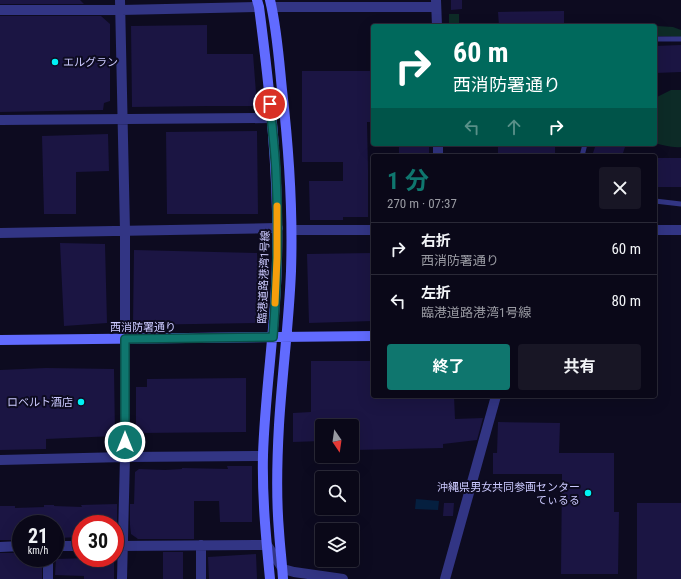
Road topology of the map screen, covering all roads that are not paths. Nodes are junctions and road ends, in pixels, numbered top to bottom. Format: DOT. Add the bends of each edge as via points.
graph roads {
  1 [pos="258,3"];
  2 [pos="271,3"];
  3 [pos="436,3"];
  4 [pos="120,5"];
  5 [pos="0,10"];
  6 [pos="437,24"];
  7 [pos="657,39"];
  8 [pos="681,39"];
  9 [pos="272,118"];
  10 [pos="122,119"];
  11 [pos="0,120"];
  12 [pos="657,201"];
  13 [pos="681,204"];
  14 [pos="278,228"];
  15 [pos="292,230"];
  16 [pos="371,230"];
  17 [pos="657,230"];
  18 [pos="681,230"];
  19 [pos="124,231"];
  20 [pos="0,233"];
  21 [pos="371,336"];
  22 [pos="273,337"];
  23 [pos="286,337"];
  24 [pos="125,339"];
  25 [pos="0,340"];
  26 [pos="495,398"];
  27 [pos="263,456"];
  28 [pos="125,457"];
  29 [pos="0,460"];
  30 [pos="121,515"];
  31 [pos="200,545"];
  32 [pos="267,545"];
  33 [pos="0,546"];
  34 [pos="12,546"];
  35 [pos="124,546"];
  36 [pos="48,567"];
  37 [pos="121,567"];
  38 [pos="283,574"];
  39 [pos="48,579"];
  40 [pos="122,579"];
  41 [pos="201,579"];
  42 [pos="270,579"];
  43 [pos="343,579"];
  44 [pos="445,579"];
  1 -- 4 [label="street"];
  1 -- 9 [label="street, 臨港道路港湾1号線"];
  2 -- 3 [label="street"];
  2 -- 15 [label="street" via="286,130"];
  3 -- 6 [label="street"];
  4 -- 5 [label="street"];
  4 -- 10 [label="street"];
  7 -- 8 [label="lane"];
  9 -- 10 [label="street"];
  9 -- 14 [label="street, 臨港道路港湾1号線"];
  10 -- 11 [label="street"];
  10 -- 19 [label="street"];
  12 -- 13 [label="lane"];
  14 -- 19 [label="street"];
  14 -- 22 [label="street, 臨港道路港湾1号線"];
  15 -- 16 [label="street"];
  15 -- 23 [label="street"];
  17 -- 18 [label="street"];
  19 -- 20 [label="street"];
  19 -- 24 [label="street"];
  21 -- 23 [label="street, 西消防署通り"];
  22 -- 23 [label="street, 西消防署通り"];
  22 -- 24 [label="street, 西消防署通り"];
  22 -- 27 [label="street, 臨港道路港湾1号線"];
  23 -- 38 [label="street" via="277,473"];
  24 -- 25 [label="street, 西消防署通り"];
  24 -- 28 [label="street"];
  26 -- 44 [label="street"];
  27 -- 28 [label="street"];
  27 -- 32 [label="street, 臨港道路港湾1号線"];
  28 -- 29 [label="street"];
  28 -- 30 [label="street"];
  31 -- 32 [label="street"];
  31 -- 35 [label="street"];
  31 -- 41 [label="street"];
  32 -- 38 [label="street"];
  32 -- 42 [label="street, 臨港道路港湾1号線"];
  33 -- 34 [label="street"];
  36 -- 39 [label="street"];
  37 -- 40 [label="street"];
  38 -- 43 [label="street" via="294,572"];
}
